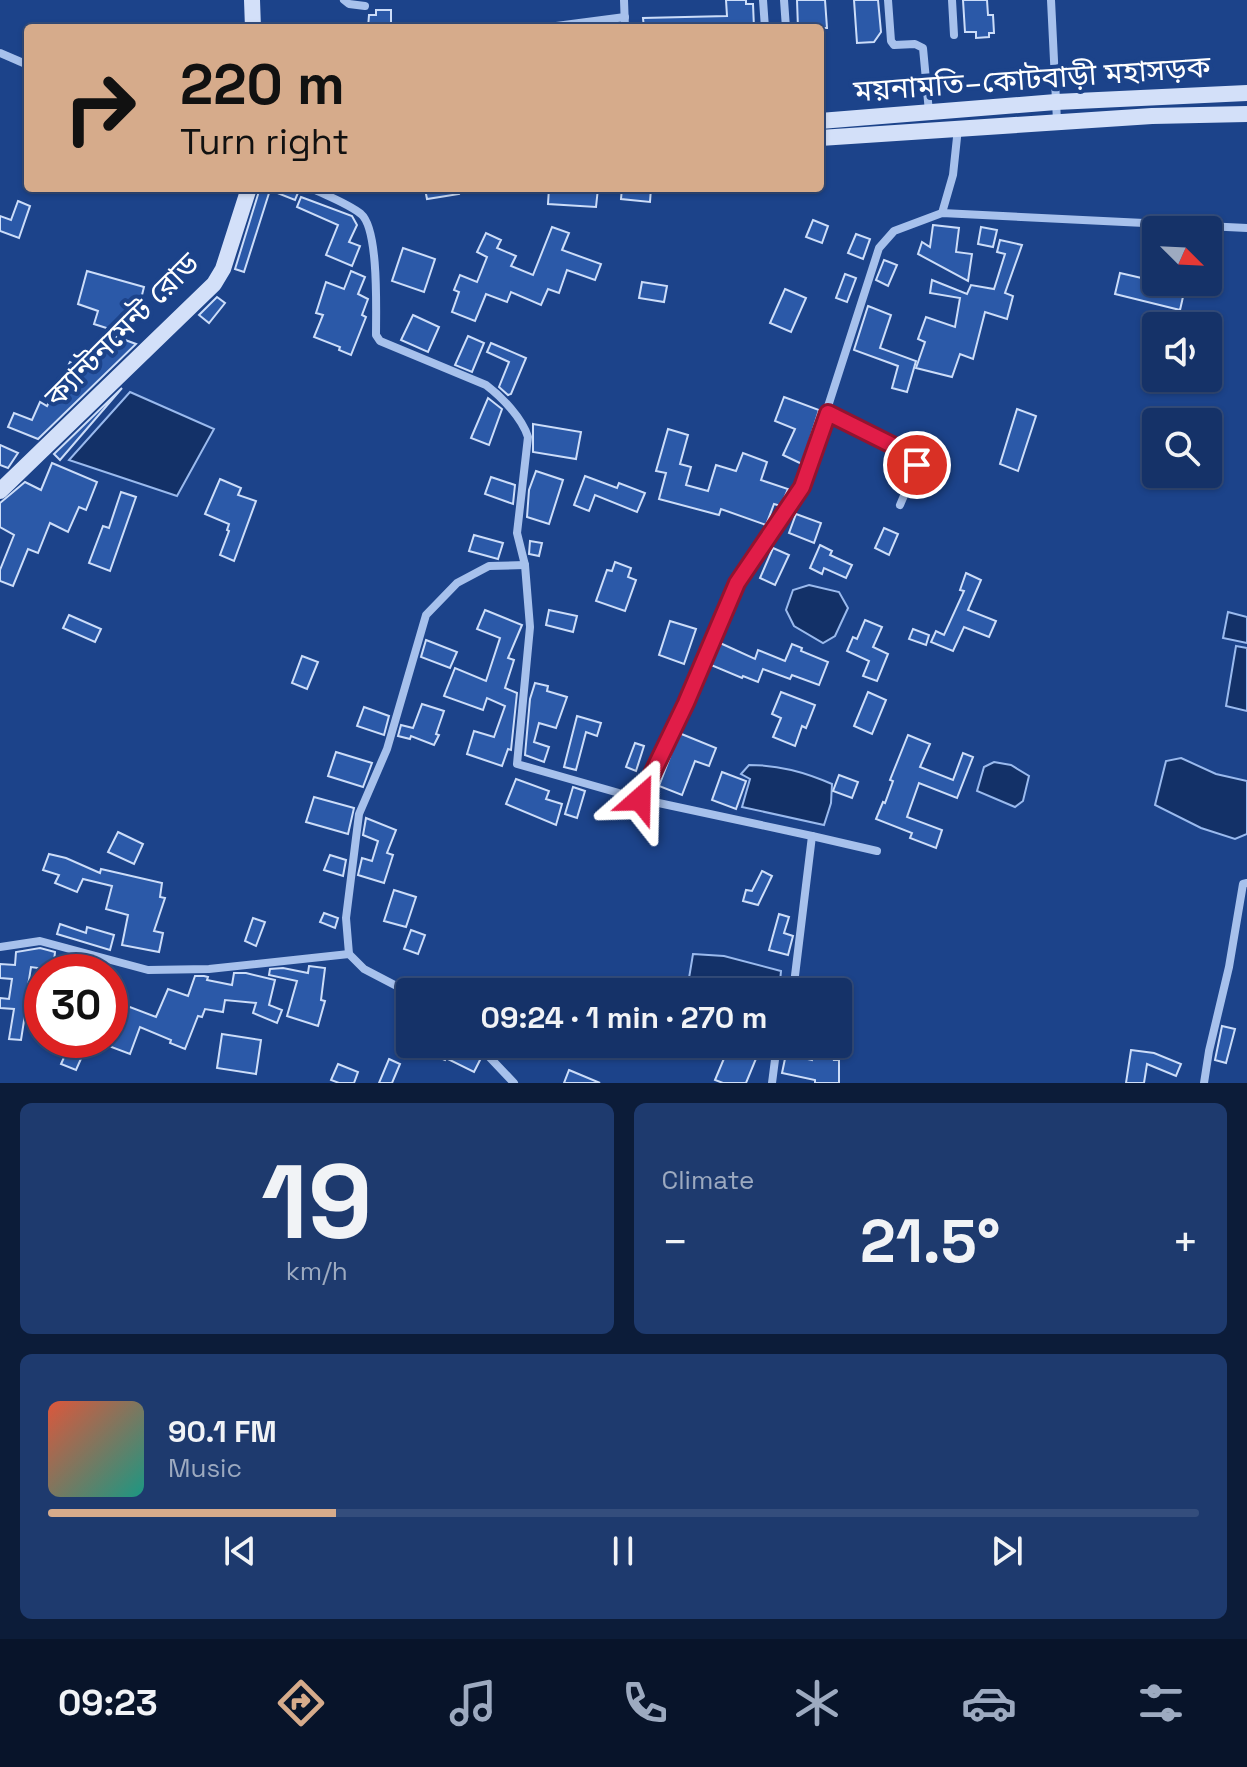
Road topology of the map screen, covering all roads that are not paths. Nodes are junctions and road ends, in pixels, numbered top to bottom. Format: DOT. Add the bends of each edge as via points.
graph roads {
  1 [pos="252,0"];
  2 [pos="261,0"];
  3 [pos="344,0"];
  4 [pos="624,0"];
  5 [pos="763,0"];
  6 [pos="784,0"];
  7 [pos="888,0"];
  8 [pos="952,0"];
  9 [pos="1051,0"];
  10 [pos="365,6"];
  11 [pos="625,17"];
  12 [pos="253,24"];
  13 [pos="261,24"];
  14 [pos="572,24"];
  15 [pos="625,24"];
  16 [pos="765,24"];
  17 [pos="786,24"];
  18 [pos="954,35"];
  19 [pos="0,53"];
  20 [pos="24,63"];
  21 [pos="1247,93"];
  22 [pos="1056,102"];
  23 [pos="929,113"];
  24 [pos="1247,114"];
  25 [pos="824,121"];
  26 [pos="1057,121"];
  27 [pos="958,128"];
  28 [pos="824,138"];
  29 [pos="248,192"];
  30 [pos="319,192"];
  31 [pos="942,213"];
  32 [pos="1247,228"];
  33 [pos="828,413"];
  34 [pos="0,491"];
  35 [pos="900,505"];
  36 [pos="525,565"];
  37 [pos="640,799"];
  38 [pos="812,836"];
  39 [pos="877,851"];
  40 [pos="1247,883"];
  41 [pos="0,947"];
  42 [pos="349,954"];
  43 [pos="795,978"];
  44 [pos="396,986"];
  45 [pos="490,1058"];
  46 [pos="775,1058"];
  47 [pos="514,1083"];
  48 [pos="772,1083"];
  49 [pos="1204,1083"];
  1 -- 12 [label="main road"];
  2 -- 13 [label="main road"];
  3 -- 10 [label="street"];
  4 -- 11 [label="street"];
  5 -- 16 [label="street"];
  6 -- 17 [label="street"];
  7 -- 23 [label="street" via="891,41 923,48"];
  8 -- 18 [label="street"];
  9 -- 22 [label="street"];
  11 -- 14 [label="street"];
  11 -- 15 [label="street"];
  19 -- 20 [label="street"];
  21 -- 22 [label="main road, ময়নামতি–কোটবাড়ী মহাসড়ক"];
  22 -- 23 [label="main road, ময়নামতি–কোটবাড়ী মহাসড়ক"];
  22 -- 26 [label="street"];
  23 -- 25 [label="main road, ময়নামতি–কোটবাড়ী মহাসড়ক"];
  24 -- 26 [label="main road, ময়নামতি–কোটবাড়ী মহাসড়ক"];
  26 -- 27 [label="main road, ময়নামতি–কোটবাড়ী মহাসড়ক"];
  27 -- 28 [label="main road, ময়নামতি–কোটবাড়ী মহাসড়ক"];
  27 -- 31 [label="street"];
  29 -- 34 [label="main road, ক্যান্টনমেন্ট রোড" via="214,284"];
  30 -- 36 [label="street" via="366,220 377,273 380,341 486,385 525,428 517,533"];
  31 -- 32 [label="street"];
  31 -- 33 [label="street" via="894,231 879,248"];
  33 -- 35 [label="street" via="917,459"];
  33 -- 37 [label="street" via="802,487 737,583"];
  36 -- 37 [label="street" via="530,627 517,764"];
  36 -- 42 [label="street" via="478,571 457,583 426,615 387,749 359,814 346,918"];
  37 -- 38 [label="street"];
  38 -- 39 [label="street"];
  38 -- 43 [label="street"];
  40 -- 49 [label="street"];
  41 -- 42 [label="street" via="40,941 148,970"];
  42 -- 44 [label="street" via="364,969"];
  45 -- 47 [label="street"];
  46 -- 48 [label="street"];
}
